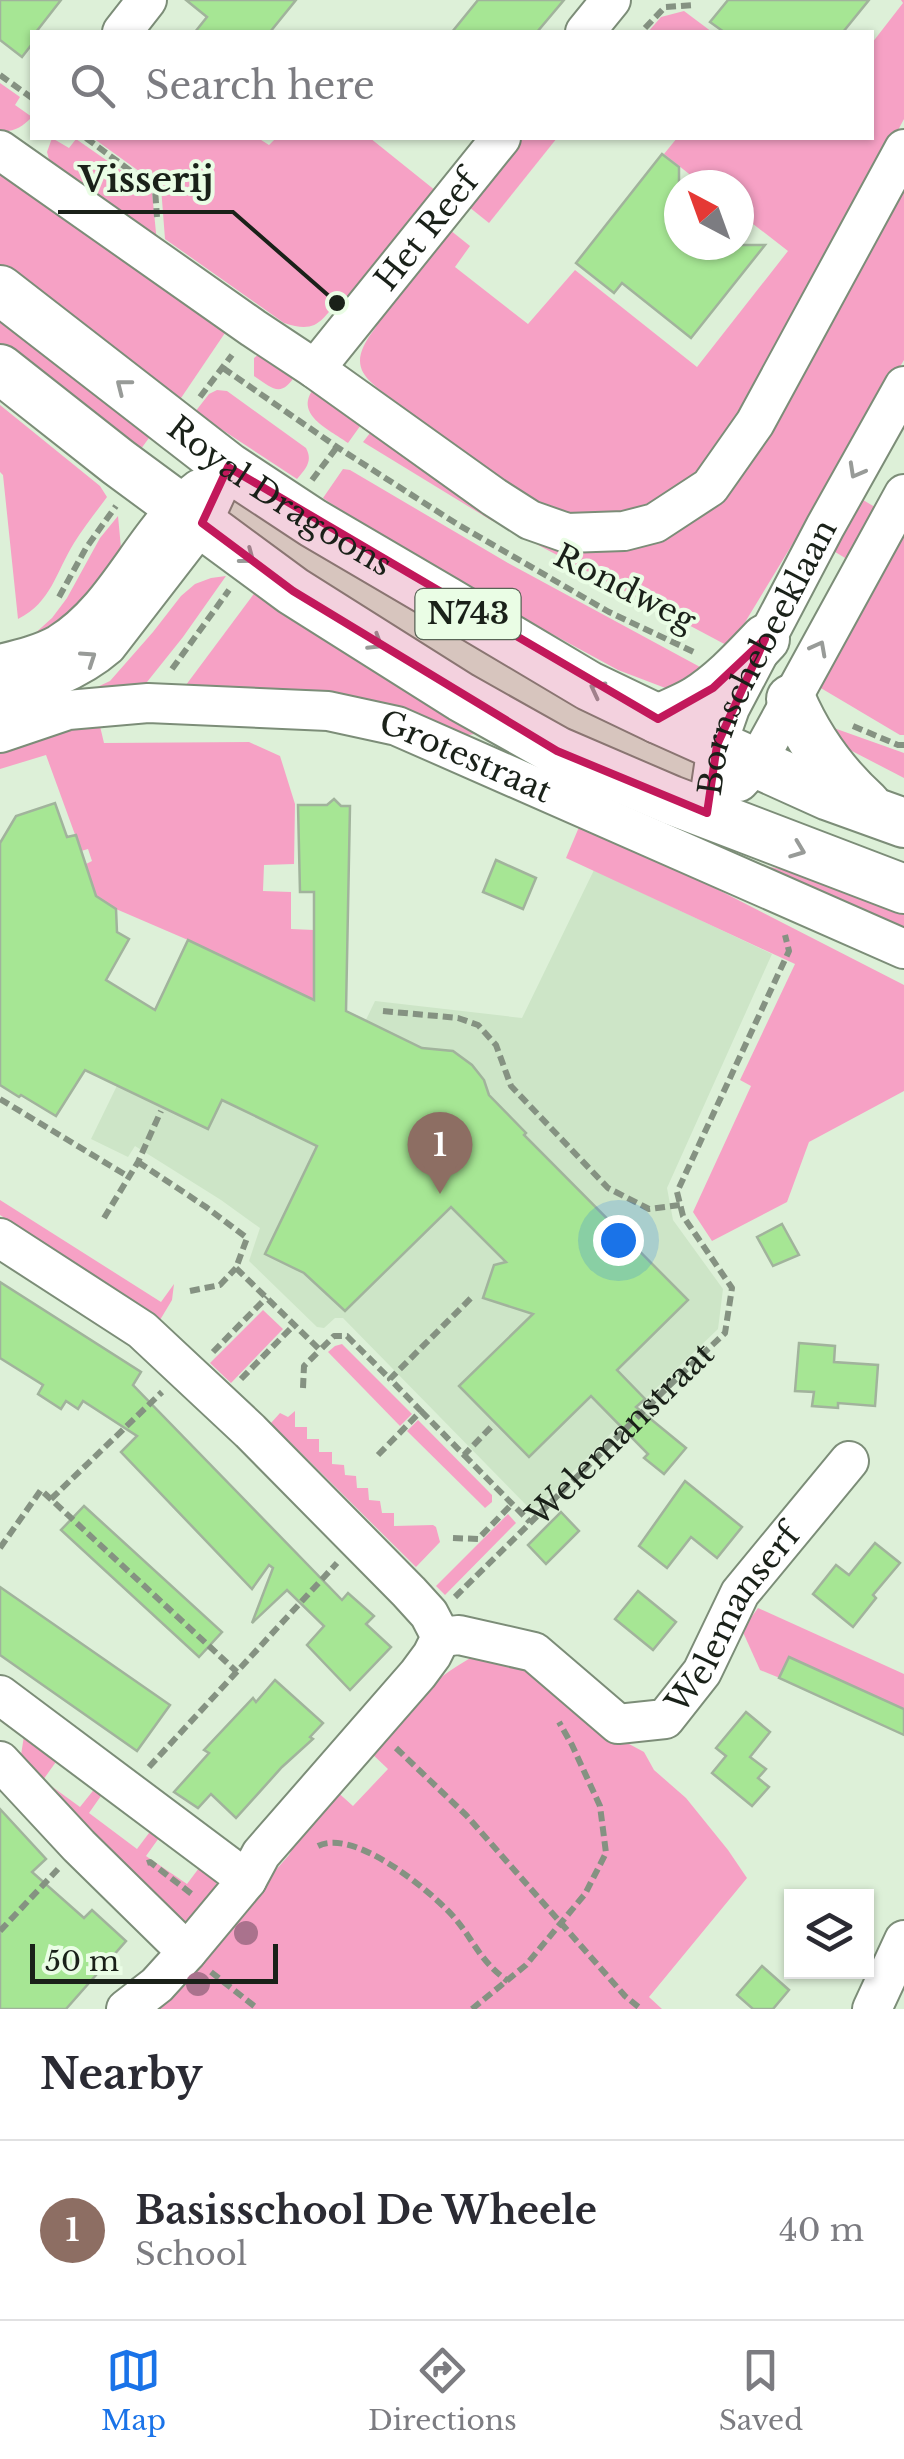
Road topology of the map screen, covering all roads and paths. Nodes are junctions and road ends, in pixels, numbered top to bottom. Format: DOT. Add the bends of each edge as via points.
graph roads {
  1 [pos="147,0"];
  2 [pos="612,0"];
  3 [pos="694,5"];
  4 [pos="644,28"];
  5 [pos="124,30"];
  6 [pos="587,30"];
  7 [pos="0,75"];
  8 [pos="30,97"];
  9 [pos="89,140"];
  10 [pos="499,140"];
  11 [pos="904,149"];
  12 [pos="21,151"];
  13 [pos="155,189"];
  14 [pos="0,290"];
  15 [pos="223,368"];
  16 [pos="0,369"];
  17 [pos="315,369"];
  18 [pos="904,386"];
  19 [pos="228,466"];
  20 [pos="904,494"];
  21 [pos="190,514"];
  22 [pos="86,548"];
  23 [pos="52,609"];
  24 [pos="749,656"];
  25 [pos="0,664"];
  26 [pos="0,696"];
  27 [pos="791,699"];
  28 [pos="658,720"];
  29 [pos="0,734"];
  30 [pos="904,745"];
  31 [pos="736,755"];
  32 [pos="707,814"];
  33 [pos="890,818"];
  34 [pos="904,889"];
  35 [pos="786,898"];
  36 [pos="904,950"];
  37 [pos="382,1010"];
  38 [pos="0,1099"];
  39 [pos="161,1110"];
  40 [pos="138,1162"];
  41 [pos="130,1177"];
  42 [pos="680,1205"];
  43 [pos="104,1218"];
  44 [pos="0,1238"];
  45 [pos="236,1268"];
  46 [pos="190,1291"];
  47 [pos="474,1296"];
  48 [pos="267,1297"];
  49 [pos="294,1324"];
  50 [pos="320,1350"];
  51 [pos="390,1379"];
  52 [pos="213,1383"];
  53 [pos="302,1388"];
  54 [pos="421,1411"];
  55 [pos="493,1425"];
  56 [pos="464,1454"];
  57 [pos="378,1455"];
  58 [pos="849,1461"];
  59 [pos="51,1499"];
  60 [pos="512,1504"];
  61 [pos="530,1522"];
  62 [pos="453,1538"];
  63 [pos="358,1540"];
  64 [pos="0,1548"];
  65 [pos="435,1626"];
  66 [pos="237,1672"];
  67 [pos="0,1694"];
  68 [pos="555,1716"];
  69 [pos="374,1726"];
  70 [pos="0,1761"];
  71 [pos="128,1790"];
  72 [pos="80,1846"];
  73 [pos="308,1854"];
  74 [pos="247,1880"];
  75 [pos="560,1921"];
  76 [pos="0,1932"];
  77 [pos="904,1940"];
  78 [pos="186,1952"];
  79 [pos="508,1981"];
  80 [pos="126,2009"];
  81 [pos="258,2009"];
  82 [pos="472,2009"];
  83 [pos="641,2009"];
  84 [pos="872,2009"];
  1 -- 5 [label="street"];
  2 -- 6 [label="street"];
  3 -- 4 [label="path" via="665,7"];
  7 -- 8 [label="path"];
  9 -- 13 [label="path"];
  10 -- 17 [label="street, Het Reef"];
  11 -- 17 [label="street" via="755,423 710,488 655,524 567,533 530,520"];
  12 -- 17 [label="street"];
  19 -- 14 [label="main road, Royal Dragoons / N743, one-way"];
  15 -- 24 [label="path, Rondweg" via="337,447 609,612"];
  16 -- 21 [label="main road, Royal Dragoons / N743"];
  18 -- 24 [label="street, Bornschebeeklaan, one-way"];
  19 -- 21 [label="street"];
  28 -- 19 [label="main road, Royal Dragoons / N743, one-way" via="313,523"];
  27 -- 20 [label="street, Bornschebeeklaan, one-way"];
  21 -- 25 [label="street" via="83,625 40,653"];
  26 -- 21 [label="street, one-way" via="94,657 119,632"];
  21 -- 32 [label="main road, Royal Dragoons / N743, one-way" via="293,591 461,696 558,751"];
  22 -- 23 [label="path"];
  24 -- 28 [label="main road" via="696,700"];
  24 -- 31 [label="street, Bornschebeeklaan" via="730,708"];
  27 -- 30 [label="path"];
  27 -- 31 [label="street, Bornschebeeklaan"];
  27 -- 33 [label="main road" via="815,748 843,783"];
  28 -- 31 [label="main road, Royal Dragoons / N743"];
  29 -- 35 [label="street, Grotestraat" via="68,710 148,702 328,711 397,726"];
  31 -- 32 [label="street, Bornschebeeklaan"];
  31 -- 33 [label="main road, Royal Dragoons / N743"];
  32 -- 34 [label="main road, Royal Dragoons / N743, one-way"];
  35 -- 36 [label="street, Grotestraat"];
  35 -- 42 [label="path" via="780,913 788,951 677,1192"];
  37 -- 42 [label="path" via="478,1025 496,1045 511,1086 608,1188 648,1209"];
  38 -- 41 [label="path"];
  39 -- 40 [label="path"];
  40 -- 41 [label="path"];
  40 -- 45 [label="path" via="247,1238"];
  41 -- 43 [label="path"];
  42 -- 61 [label="path, Welemanstraat" via="732,1288 726,1333"];
  44 -- 52 [label="street"];
  45 -- 46 [label="path" via="220,1285"];
  45 -- 48 [label="path"];
  47 -- 51 [label="path"];
  48 -- 49 [label="path"];
  48 -- 52 [label="path" via="204,1362"];
  49 -- 50 [label="path"];
  49 -- 52 [label="path" via="232,1390"];
  50 -- 51 [label="path" via="334,1336 347,1336"];
  50 -- 53 [label="path" via="304,1366"];
  51 -- 54 [label="path"];
  52 -- 59 [label="path" via="188,1409 167,1388"];
  52 -- 63 [label="street"];
  54 -- 56 [label="path"];
  54 -- 57 [label="path"];
  55 -- 56 [label="path"];
  56 -- 60 [label="path"];
  58 -- 65 [label="street, Welemanserf" via="740,1593 702,1672 665,1719 618,1724 534,1652"];
  59 -- 64 [label="path" via="42,1490"];
  59 -- 66 [label="path"];
  60 -- 61 [label="path"];
  60 -- 62 [label="path" via="478,1539"];
  61 -- 65 [label="path, Welemanstraat"];
  63 -- 65 [label="street"];
  63 -- 66 [label="path"];
  65 -- 69 [label="street" via="425,1664"];
  66 -- 71 [label="path"];
  67 -- 71 [label="street"];
  68 -- 75 [label="path" via="600,1806 606,1853 585,1894"];
  69 -- 74 [label="street" via="261,1854"];
  69 -- 75 [label="path" via="466,1815"];
  70 -- 72 [label="street"];
  71 -- 74 [label="street"];
  72 -- 76 [label="path"];
  72 -- 78 [label="street"];
  73 -- 79 [label="path" via="322,1842 340,1842 395,1868 452,1916 479,1955"];
  74 -- 78 [label="street"];
  75 -- 79 [label="path"];
  75 -- 83 [label="path"];
  77 -- 84 [label="street"];
  78 -- 80 [label="street"];
  78 -- 81 [label="path"];
  79 -- 82 [label="path"];
}
